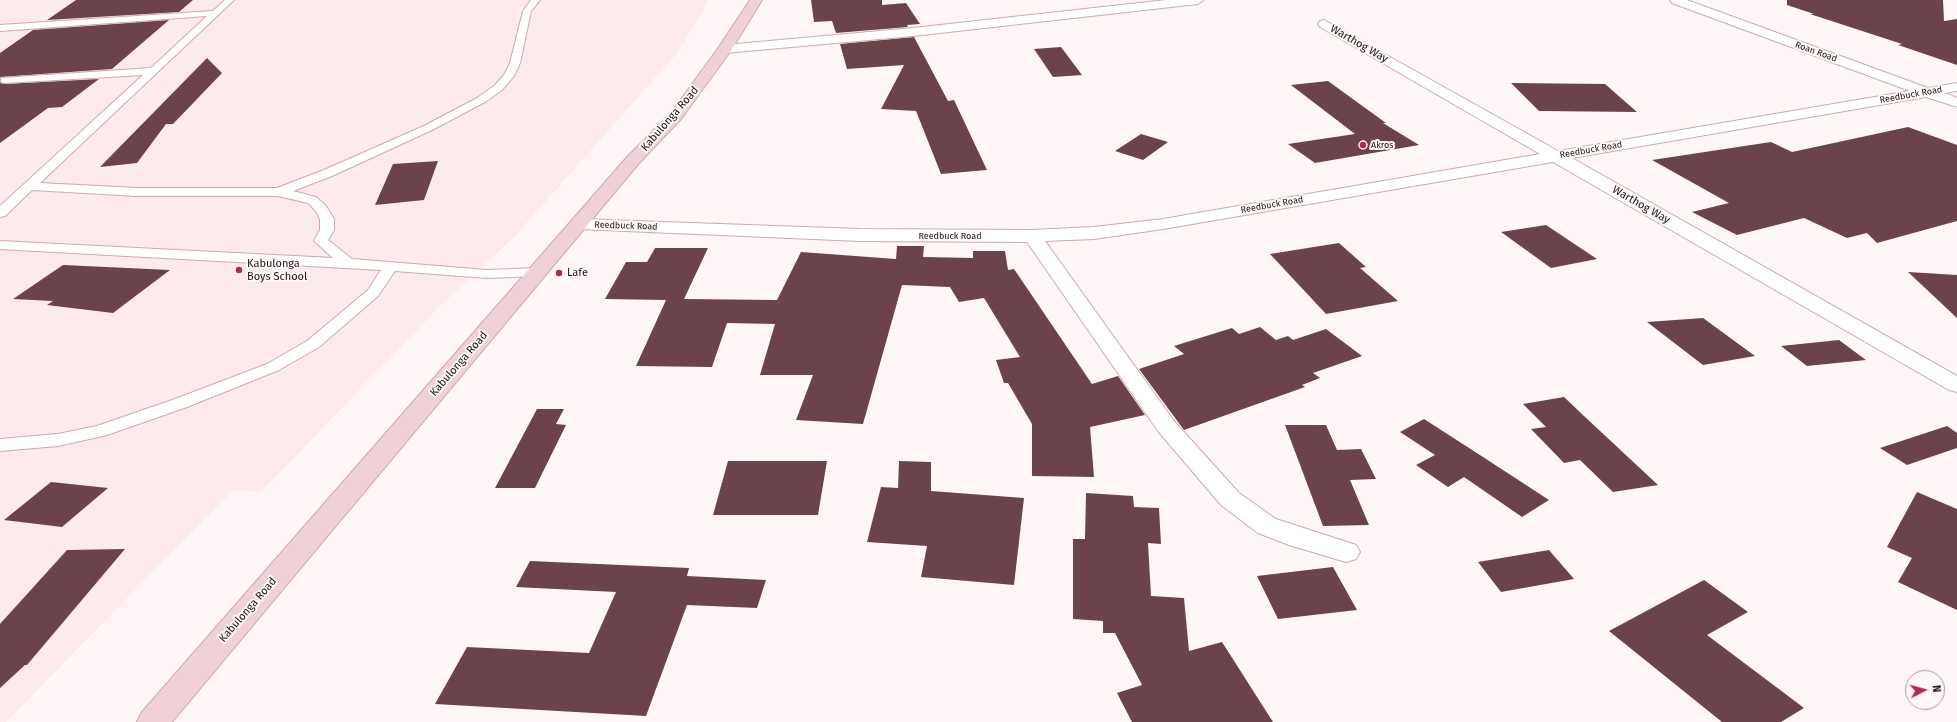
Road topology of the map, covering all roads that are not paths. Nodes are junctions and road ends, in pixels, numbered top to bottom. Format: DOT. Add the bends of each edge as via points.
graph roads {
  1 [pos="230,0"];
  2 [pos="536,0"];
  3 [pos="756,0"];
  4 [pos="1198,0"];
  5 [pos="1676,0"];
  6 [pos="216,13"];
  7 [pos="1324,24"];
  8 [pos="0,28"];
  9 [pos="725,49"];
  10 [pos="154,71"];
  11 [pos="5,80"];
  12 [pos="1957,87"];
  13 [pos="1927,92"];
  14 [pos="1957,103"];
  15 [pos="1556,156"];
  16 [pos="31,186"];
  17 [pos="278,192"];
  18 [pos="0,213"];
  19 [pos="579,224"];
  20 [pos="1032,236"];
  21 [pos="0,245"];
  22 [pos="348,263"];
  23 [pos="391,266"];
  24 [pos="537,272"];
  25 [pos="1957,385"];
  26 [pos="0,445"];
  27 [pos="1346,552"];
  28 [pos="153,722"];
  1 -- 6 [label="lane"];
  2 -- 17 [label="lane" via="527,11 515,63 509,76 498,88 428,128 328,173"];
  3 -- 9 [label="main road, Kabulonga Road"];
  4 -- 9 [label="street" via="905,33"];
  5 -- 13 [label="street, Roan Road"];
  6 -- 8 [label="lane"];
  6 -- 10 [label="lane"];
  7 -- 15 [label="street, Warthog Way"];
  9 -- 19 [label="main road, Kabulonga Road" via="676,116 634,159"];
  10 -- 11 [label="lane"];
  10 -- 16 [label="lane"];
  12 -- 13 [label="street, Reedbuck Road"];
  13 -- 14 [label="street, Roan Road"];
  13 -- 15 [label="street, Reedbuck Road"];
  15 -- 20 [label="street, Reedbuck Road" via="1163,224 1094,233"];
  15 -- 25 [label="street, Warthog Way"];
  16 -- 17 [label="lane" via="137,192"];
  16 -- 18 [label="lane"];
  17 -- 22 [label="lane" via="306,198 316,204 328,219 327,230 321,241"];
  19 -- 20 [label="street, Reedbuck Road" via="860,235"];
  19 -- 24 [label="main road, Kabulonga Road"];
  20 -- 27 [label="street" via="1166,426 1230,499 1267,526"];
  21 -- 22 [label="lane"];
  22 -- 23 [label="lane"];
  23 -- 24 [label="lane" via="487,274"];
  23 -- 26 [label="lane" via="373,293 313,344 273,367 101,431 58,440"];
  24 -- 28 [label="main road, Kabulonga Road"];
}
